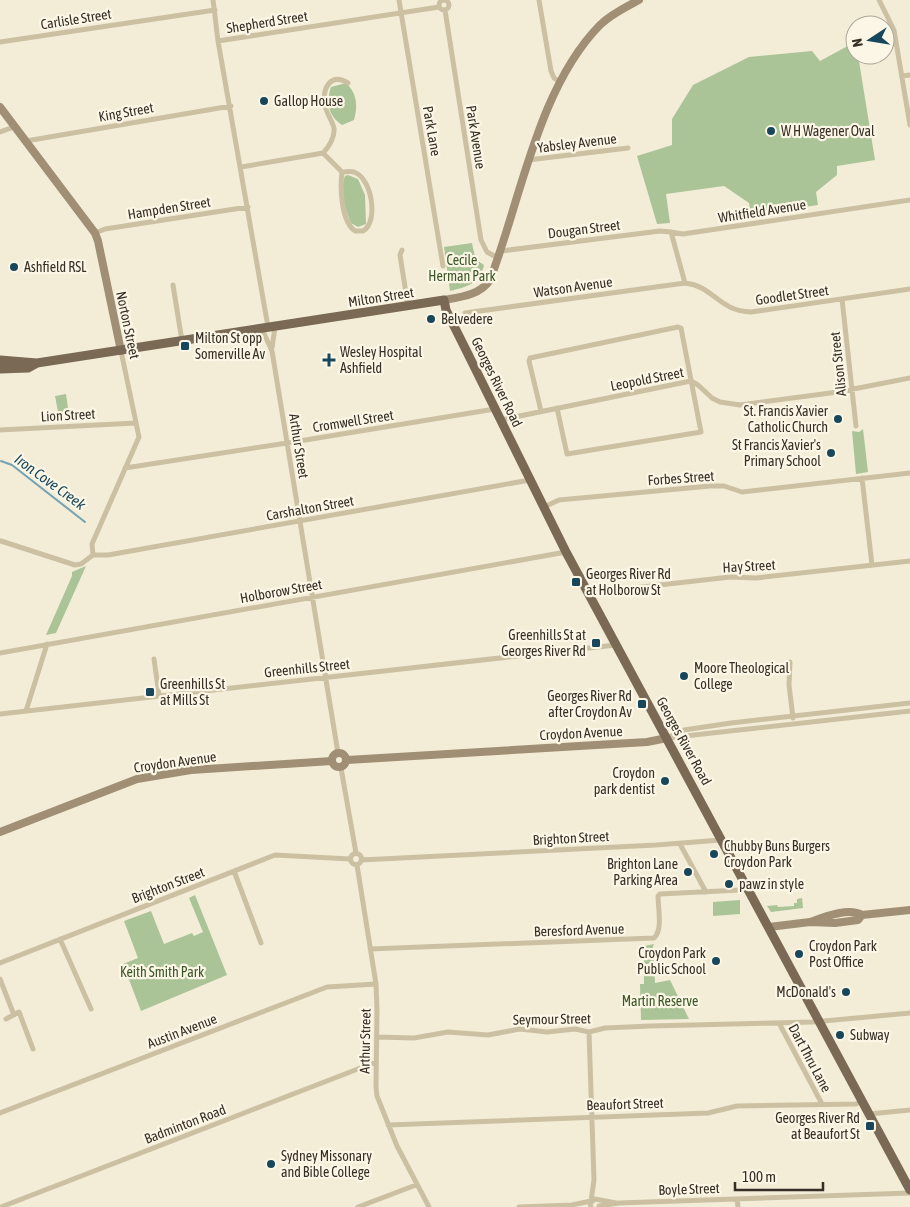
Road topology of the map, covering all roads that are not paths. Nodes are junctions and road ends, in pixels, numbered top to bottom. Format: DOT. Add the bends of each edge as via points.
graph roads {
  1 [pos="213,0"];
  2 [pos="399,0"];
  3 [pos="442,0"];
  4 [pos="538,0"];
  5 [pos="639,0"];
  6 [pos="879,0"];
  7 [pos="438,6"];
  8 [pos="215,10"];
  9 [pos="445,10"];
  10 [pos="401,12"];
  11 [pos="218,41"];
  12 [pos="0,42"];
  13 [pos="910,75"];
  14 [pos="902,76"];
  15 [pos="560,82"];
  16 [pos="348,83"];
  17 [pos="230,106"];
  18 [pos="0,107"];
  19 [pos="910,125"];
  20 [pos="14,128"];
  21 [pos="0,132"];
  22 [pos="26,141"];
  23 [pos="628,148"];
  24 [pos="323,153"];
  25 [pos="528,160"];
  26 [pos="241,167"];
  27 [pos="342,172"];
  28 [pos="910,200"];
  29 [pos="248,207"];
  30 [pos="671,232"];
  31 [pos="95,233"];
  32 [pos="402,250"];
  33 [pos="499,255"];
  34 [pos="444,266"];
  35 [pos="685,283"];
  36 [pos="173,285"];
  37 [pos="910,289"];
  38 [pos="842,299"];
  39 [pos="444,300"];
  40 [pos="408,306"];
  41 [pos="465,313"];
  42 [pos="269,328"];
  43 [pos="182,341"];
  44 [pos="121,351"];
  45 [pos="272,351"];
  46 [pos="0,360"];
  47 [pos="37,363"];
  48 [pos="0,369"];
  49 [pos="910,378"];
  50 [pos="691,381"];
  51 [pos="852,389"];
  52 [pos="556,408"];
  53 [pos="495,409"];
  54 [pos="541,411"];
  55 [pos="500,420"];
  56 [pos="136,423"];
  57 [pos="856,426"];
  58 [pos="0,430"];
  59 [pos="287,443"];
  60 [pos="125,468"];
  61 [pos="910,473"];
  62 [pos="862,478"];
  63 [pos="530,480"];
  64 [pos="544,507"];
  65 [pos="300,521"];
  66 [pos="0,541"];
  67 [pos="566,552"];
  68 [pos="93,555"];
  69 [pos="910,561"];
  70 [pos="872,565"];
  71 [pos="589,593"];
  72 [pos="313,597"];
  73 [pos="47,644"];
  74 [pos="616,644"];
  75 [pos="0,653"];
  76 [pos="154,659"];
  77 [pos="790,662"];
  78 [pos="326,677"];
  79 [pos="160,695"];
  80 [pos="910,703"];
  81 [pos="900,704"];
  82 [pos="26,711"];
  83 [pos="910,711"];
  84 [pos="901,712"];
  85 [pos="0,714"];
  86 [pos="792,716"];
  87 [pos="794,724"];
  88 [pos="667,738"];
  89 [pos="338,753"];
  90 [pos="347,760"];
  91 [pos="332,761"];
  92 [pos="341,768"];
  93 [pos="0,832"];
  94 [pos="722,840"];
  95 [pos="680,844"];
  96 [pos="356,854"];
  97 [pos="350,859"];
  98 [pos="361,860"];
  99 [pos="357,865"];
  100 [pos="234,871"];
  101 [pos="747,887"];
  102 [pos="706,892"];
  103 [pos="910,910"];
  104 [pos="769,927"];
  105 [pos="60,940"];
  106 [pos="261,943"];
  107 [pos="370,949"];
  108 [pos="0,963"];
  109 [pos="0,978"];
  110 [pos="376,984"];
  111 [pos="91,1009"];
  112 [pos="910,1013"];
  113 [pos="14,1015"];
  114 [pos="6,1019"];
  115 [pos="820,1021"];
  116 [pos="779,1023"];
  117 [pos="589,1032"];
  118 [pos="376,1037"];
  119 [pos="33,1049"];
  120 [pos="376,1062"];
  121 [pos="862,1101"];
  122 [pos="822,1104"];
  123 [pos="910,1110"];
  124 [pos="0,1113"];
  125 [pos="870,1114"];
  126 [pos="592,1116"];
  127 [pos="388,1125"];
  128 [pos="594,1180"];
  129 [pos="416,1185"];
  130 [pos="910,1191"];
  131 [pos="737,1199"];
  132 [pos="590,1204"];
  133 [pos="599,1205"];
  134 [pos="1,1207"];
  135 [pos="361,1207"];
  136 [pos="428,1207"];
  137 [pos="520,1207"];
  138 [pos="738,1207"];
  1 -- 8 [label="street, Arthur Street"];
  2 -- 10 [label="street, Park Lane"];
  3 -- 7 [label="street"];
  3 -- 9 [label="street" via="448,3"];
  4 -- 15 [label="street" via="551,71"];
  5 -- 15 [label="main road, Milton Street" via="600,25"];
  6 -- 14 [label="street" via="894,30"];
  7 -- 9 [label="street"];
  7 -- 10 [label="street, Shepherd Street"];
  8 -- 11 [label="street, Arthur Street"];
  8 -- 12 [label="street, Carlisle Street"];
  9 -- 33 [label="street, Park Avenue" via="481,240 487,252"];
  10 -- 11 [label="street, Shepherd Street"];
  10 -- 34 [label="street, Park Lane"];
  11 -- 17 [label="street, Arthur Street"];
  13 -- 14 [label="street"];
  14 -- 19 [label="street"];
  15 -- 25 [label="main road, Milton Street"];
  16 -- 24 [label="street" via="334,80 326,89 325,107 334,129"];
  17 -- 22 [label="street, King Street"];
  17 -- 26 [label="street, Arthur Street"];
  18 -- 20 [label="main road, Norton Street"];
  20 -- 21 [label="street"];
  20 -- 22 [label="main road, Norton Street"];
  22 -- 31 [label="main road, Norton Street"];
  23 -- 25 [label="street, Yabsley Avenue"];
  24 -- 26 [label="street"];
  24 -- 27 [label="street"];
  25 -- 33 [label="main road, Milton Street"];
  26 -- 29 [label="street, Arthur Street"];
  27 -- 27 [label="street" via="354,172 366,184 371,215 370,223 363,231 352,228 345,214 341,195"];
  28 -- 30 [label="street, Whitfield Avenue" via="683,234"];
  29 -- 31 [label="street, Hampden Street"];
  29 -- 42 [label="street, Arthur Street"];
  30 -- 33 [label="street, Dougan Street"];
  30 -- 35 [label="street"];
  31 -- 44 [label="main road, Norton Street"];
  32 -- 40 [label="street" via="400,255"];
  33 -- 39 [label="main road, Milton Street" via="485,287"];
  35 -- 38 [label="street, Goodlet Street" via="699,286 726,306 744,312"];
  35 -- 41 [label="street, Watson Avenue"];
  36 -- 43 [label="street"];
  37 -- 38 [label="street, Goodlet Street"];
  38 -- 51 [label="street, Alison Street"];
  39 -- 40 [label="main road, Milton Street"];
  39 -- 53 [label="main road, Georges River Road"];
  40 -- 42 [label="main road, Milton Street"];
  42 -- 43 [label="main road, Milton Street"];
  42 -- 45 [label="street, Arthur Street"];
  42 -- 45 [label="street, Arthur Street"];
  43 -- 44 [label="main road, Milton Street"];
  44 -- 47 [label="main road, Milton Street"];
  44 -- 56 [label="street, Norton Street"];
  45 -- 59 [label="street, Arthur Street"];
  46 -- 47 [label="main road, Milton Street"];
  47 -- 48 [label="main road, Milton Street" via="28,368"];
  49 -- 51 [label="street, Leopold Street"];
  50 -- 51 [label="street, Leopold Street" via="720,402 740,405"];
  50 -- 52 [label="street, Leopold Street"];
  50 -- 52 [label="street" via="701,432 567,454"];
  50 -- 54 [label="street" via="678,326 530,358"];
  51 -- 57 [label="street, Alison Street"];
  52 -- 54 [label="street, Leopold Street"];
  53 -- 55 [label="main road, Georges River Road"];
  53 -- 59 [label="street, Cromwell Street"];
  54 -- 55 [label="street, Leopold Street"];
  55 -- 63 [label="main road, Georges River Road"];
  56 -- 58 [label="street, Lion Street"];
  56 -- 60 [label="street, Norton Street" via="139,437"];
  59 -- 60 [label="street, Cromwell Street"];
  59 -- 65 [label="street, Arthur Street"];
  60 -- 68 [label="street, Norton Street" via="92,544"];
  61 -- 62 [label="street, Forbes Street"];
  62 -- 64 [label="street, Forbes Street" via="742,492 724,486 698,487 559,500"];
  62 -- 70 [label="street"];
  63 -- 64 [label="main road, Georges River Road"];
  63 -- 65 [label="street, Carshalton Street"];
  64 -- 67 [label="main road, Georges River Road"];
  65 -- 68 [label="street, Carshalton Street"];
  65 -- 72 [label="street, Arthur Street"];
  66 -- 68 [label="street" via="75,565"];
  67 -- 71 [label="main road, Georges River Road"];
  67 -- 72 [label="street, Holborow Street"];
  69 -- 70 [label="street, Hay Street"];
  70 -- 71 [label="street, Hay Street"];
  71 -- 74 [label="main road, Georges River Road"];
  72 -- 73 [label="street, Holborow Street"];
  72 -- 78 [label="street, Arthur Street"];
  73 -- 75 [label="street, Holborow Street"];
  73 -- 82 [label="street"];
  74 -- 78 [label="street, Greenhills Street"];
  74 -- 88 [label="main road, Georges River Road"];
  76 -- 79 [label="street"];
  77 -- 86 [label="street"];
  78 -- 79 [label="street, Greenhills Street"];
  78 -- 89 [label="street, Arthur Street"];
  79 -- 82 [label="street, Greenhills Street"];
  80 -- 81 [label="street, Croydon Avenue"];
  81 -- 84 [label="street"];
  81 -- 86 [label="street, Croydon Avenue"];
  82 -- 85 [label="street, Greenhills Street"];
  83 -- 84 [label="street, Croydon Avenue"];
  84 -- 87 [label="street, Croydon Avenue"];
  86 -- 87 [label="street"];
  86 -- 88 [label="street, Croydon Avenue" via="684,730"];
  87 -- 88 [label="street, Croydon Avenue"];
  88 -- 90 [label="main road, Croydon Avenue" via="647,742"];
  88 -- 94 [label="main road, Georges River Road"];
  89 -- 90 [label="main road"];
  89 -- 91 [label="main road"];
  90 -- 92 [label="main road"];
  91 -- 92 [label="main road"];
  91 -- 93 [label="main road, Croydon Avenue" via="191,770 137,778"];
  92 -- 96 [label="street"];
  94 -- 95 [label="street, Brighton Street"];
  94 -- 101 [label="main road, Georges River Road"];
  95 -- 98 [label="street, Brighton Street"];
  95 -- 102 [label="street"];
  96 -- 97 [label="street"];
  96 -- 98 [label="street"];
  97 -- 99 [label="street"];
  97 -- 100 [label="street, Brighton Street" via="275,855"];
  98 -- 99 [label="street"];
  99 -- 107 [label="street, Arthur Street"];
  100 -- 105 [label="street, Brighton Street"];
  100 -- 106 [label="street"];
  101 -- 102 [label="street, Beresford Avenue"];
  101 -- 104 [label="main road, Georges River Road"];
  102 -- 107 [label="street, Beresford Avenue" via="660,894 659,930 654,938"];
  103 -- 104 [label="main road" via="834,914 810,922"];
  104 -- 115 [label="main road, Georges River Road"];
  105 -- 108 [label="street, Brighton Street"];
  105 -- 111 [label="street"];
  107 -- 110 [label="street, Arthur Street"];
  109 -- 113 [label="street"];
  110 -- 118 [label="street, Arthur Street"];
  110 -- 124 [label="street, Austin Avenue" via="326,987"];
  112 -- 115 [label="street, Seymour Street"];
  113 -- 114 [label="street"];
  113 -- 119 [label="street" via="19,1012"];
  115 -- 116 [label="street, Seymour Street"];
  115 -- 121 [label="main road, Georges River Road"];
  116 -- 117 [label="street, Seymour Street" via="614,1028"];
  116 -- 122 [label="street, Dart Thru Lane"];
  117 -- 118 [label="street, Seymour Street" via="520,1029 488,1034 448,1032 414,1038"];
  117 -- 126 [label="street"];
  118 -- 120 [label="street, Arthur Street"];
  120 -- 127 [label="street, Arthur Street" via="377,1096"];
  120 -- 134 [label="street, Badminton Road"];
  121 -- 122 [label="street, Beaufort Street" via="856,1104"];
  121 -- 125 [label="main road, Georges River Road"];
  122 -- 126 [label="street, Beaufort Street" via="737,1106 708,1113"];
  123 -- 125 [label="street"];
  125 -- 130 [label="main road, Georges River Road"];
  126 -- 127 [label="street, Beaufort Street"];
  126 -- 128 [label="street"];
  127 -- 129 [label="street, Arthur Street"];
  128 -- 132 [label="street"];
  128 -- 133 [label="street"];
  129 -- 135 [label="street"];
  129 -- 136 [label="street, Arthur Street"];
  130 -- 131 [label="street, Boyle Street"];
  131 -- 133 [label="street, Boyle Street"];
  131 -- 138 [label="street"];
  132 -- 133 [label="street, Boyle Street" via="595,1199"];
  132 -- 137 [label="street"];
}
